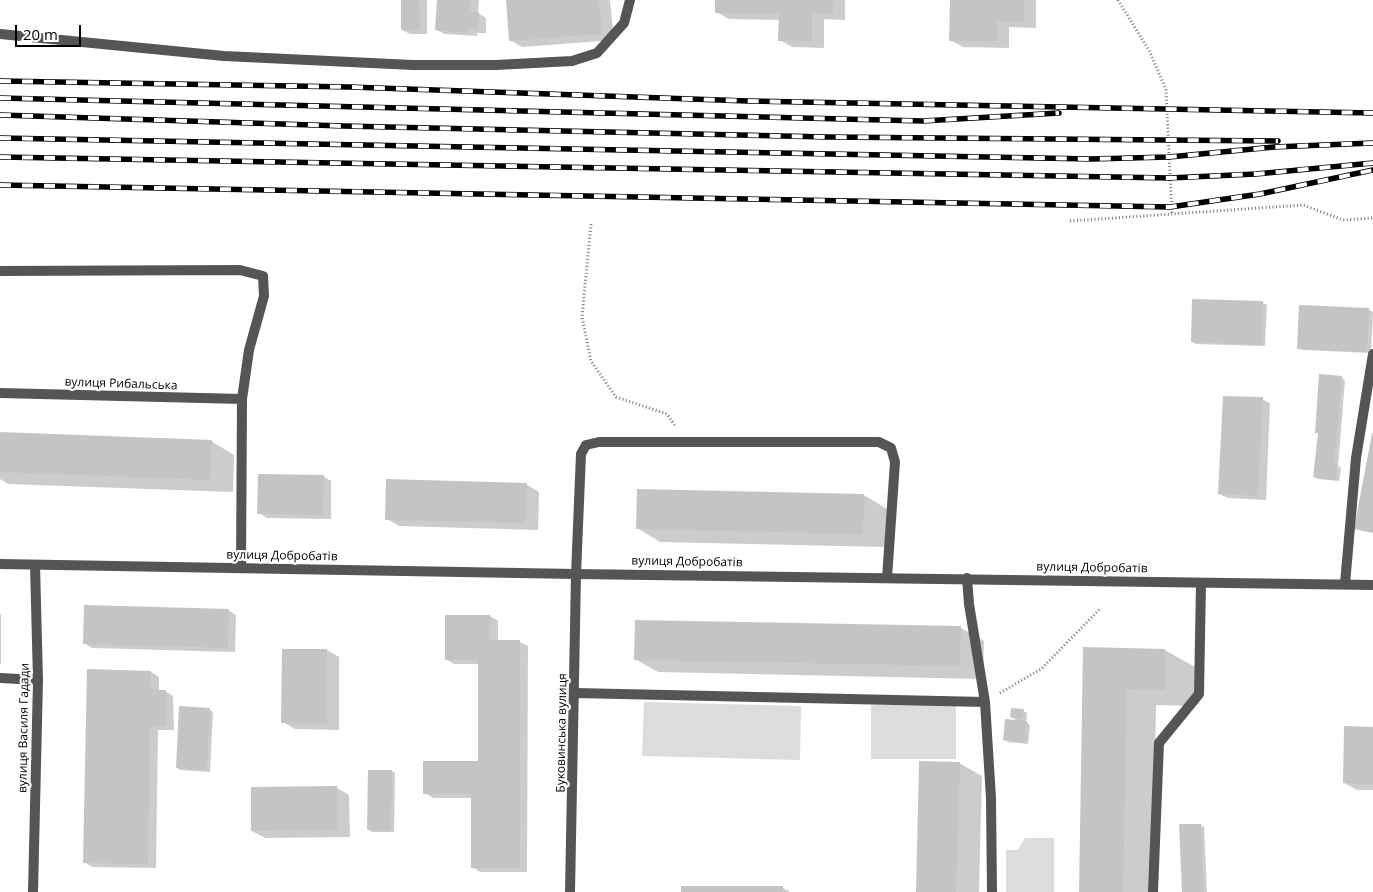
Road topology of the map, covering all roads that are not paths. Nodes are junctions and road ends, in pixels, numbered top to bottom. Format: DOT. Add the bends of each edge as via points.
graph roads {
  1 [pos="630,0"];
  2 [pos="0,34"];
  3 [pos="0,271"];
  4 [pos="1373,354"];
  5 [pos="0,393"];
  6 [pos="242,400"];
  7 [pos="0,564"];
  8 [pos="35,565"];
  9 [pos="240,568"];
  10 [pos="576,574"];
  11 [pos="888,578"];
  12 [pos="967,578"];
  13 [pos="1201,583"];
  14 [pos="1345,584"];
  15 [pos="1373,584"];
  16 [pos="0,678"];
  17 [pos="38,680"];
  18 [pos="575,693"];
  19 [pos="985,702"];
  20 [pos="33,892"];
  21 [pos="570,892"];
  22 [pos="992,892"];
  23 [pos="1153,892"];
  1 -- 2 [label="street" via="624,23 597,53 572,61 496,66 224,56"];
  3 -- 6 [label="street" via="240,270 263,276 264,296 249,350"];
  4 -- 14 [label="street" via="1356,458"];
  5 -- 6 [label="street, вулиця Рибальська"];
  6 -- 9 [label="street"];
  7 -- 8 [label="street, вулиця Добробатів"];
  8 -- 9 [label="street, вулиця Добробатів"];
  8 -- 17 [label="street, вулиця Василя Гадади"];
  9 -- 10 [label="street, вулиця Добробатів"];
  10 -- 11 [label="street, вулиця Добробатів"];
  10 -- 11 [label="street, Буковинська вулиця" via="581,454 586,445 599,442 879,442 891,448 895,462"];
  10 -- 18 [label="street, Буковинська вулиця"];
  11 -- 12 [label="street, вулиця Добробатів"];
  12 -- 13 [label="street, вулиця Добробатів"];
  12 -- 19 [label="street"];
  13 -- 14 [label="street, вулиця Добробатів"];
  13 -- 23 [label="street" via="1198,694 1159,743"];
  14 -- 15 [label="street, вулиця Добробатів"];
  16 -- 17 [label="street"];
  17 -- 20 [label="street, вулиця Василя Гадади"];
  18 -- 19 [label="street"];
  18 -- 21 [label="street, Буковинська вулиця"];
  19 -- 22 [label="street"];
}
